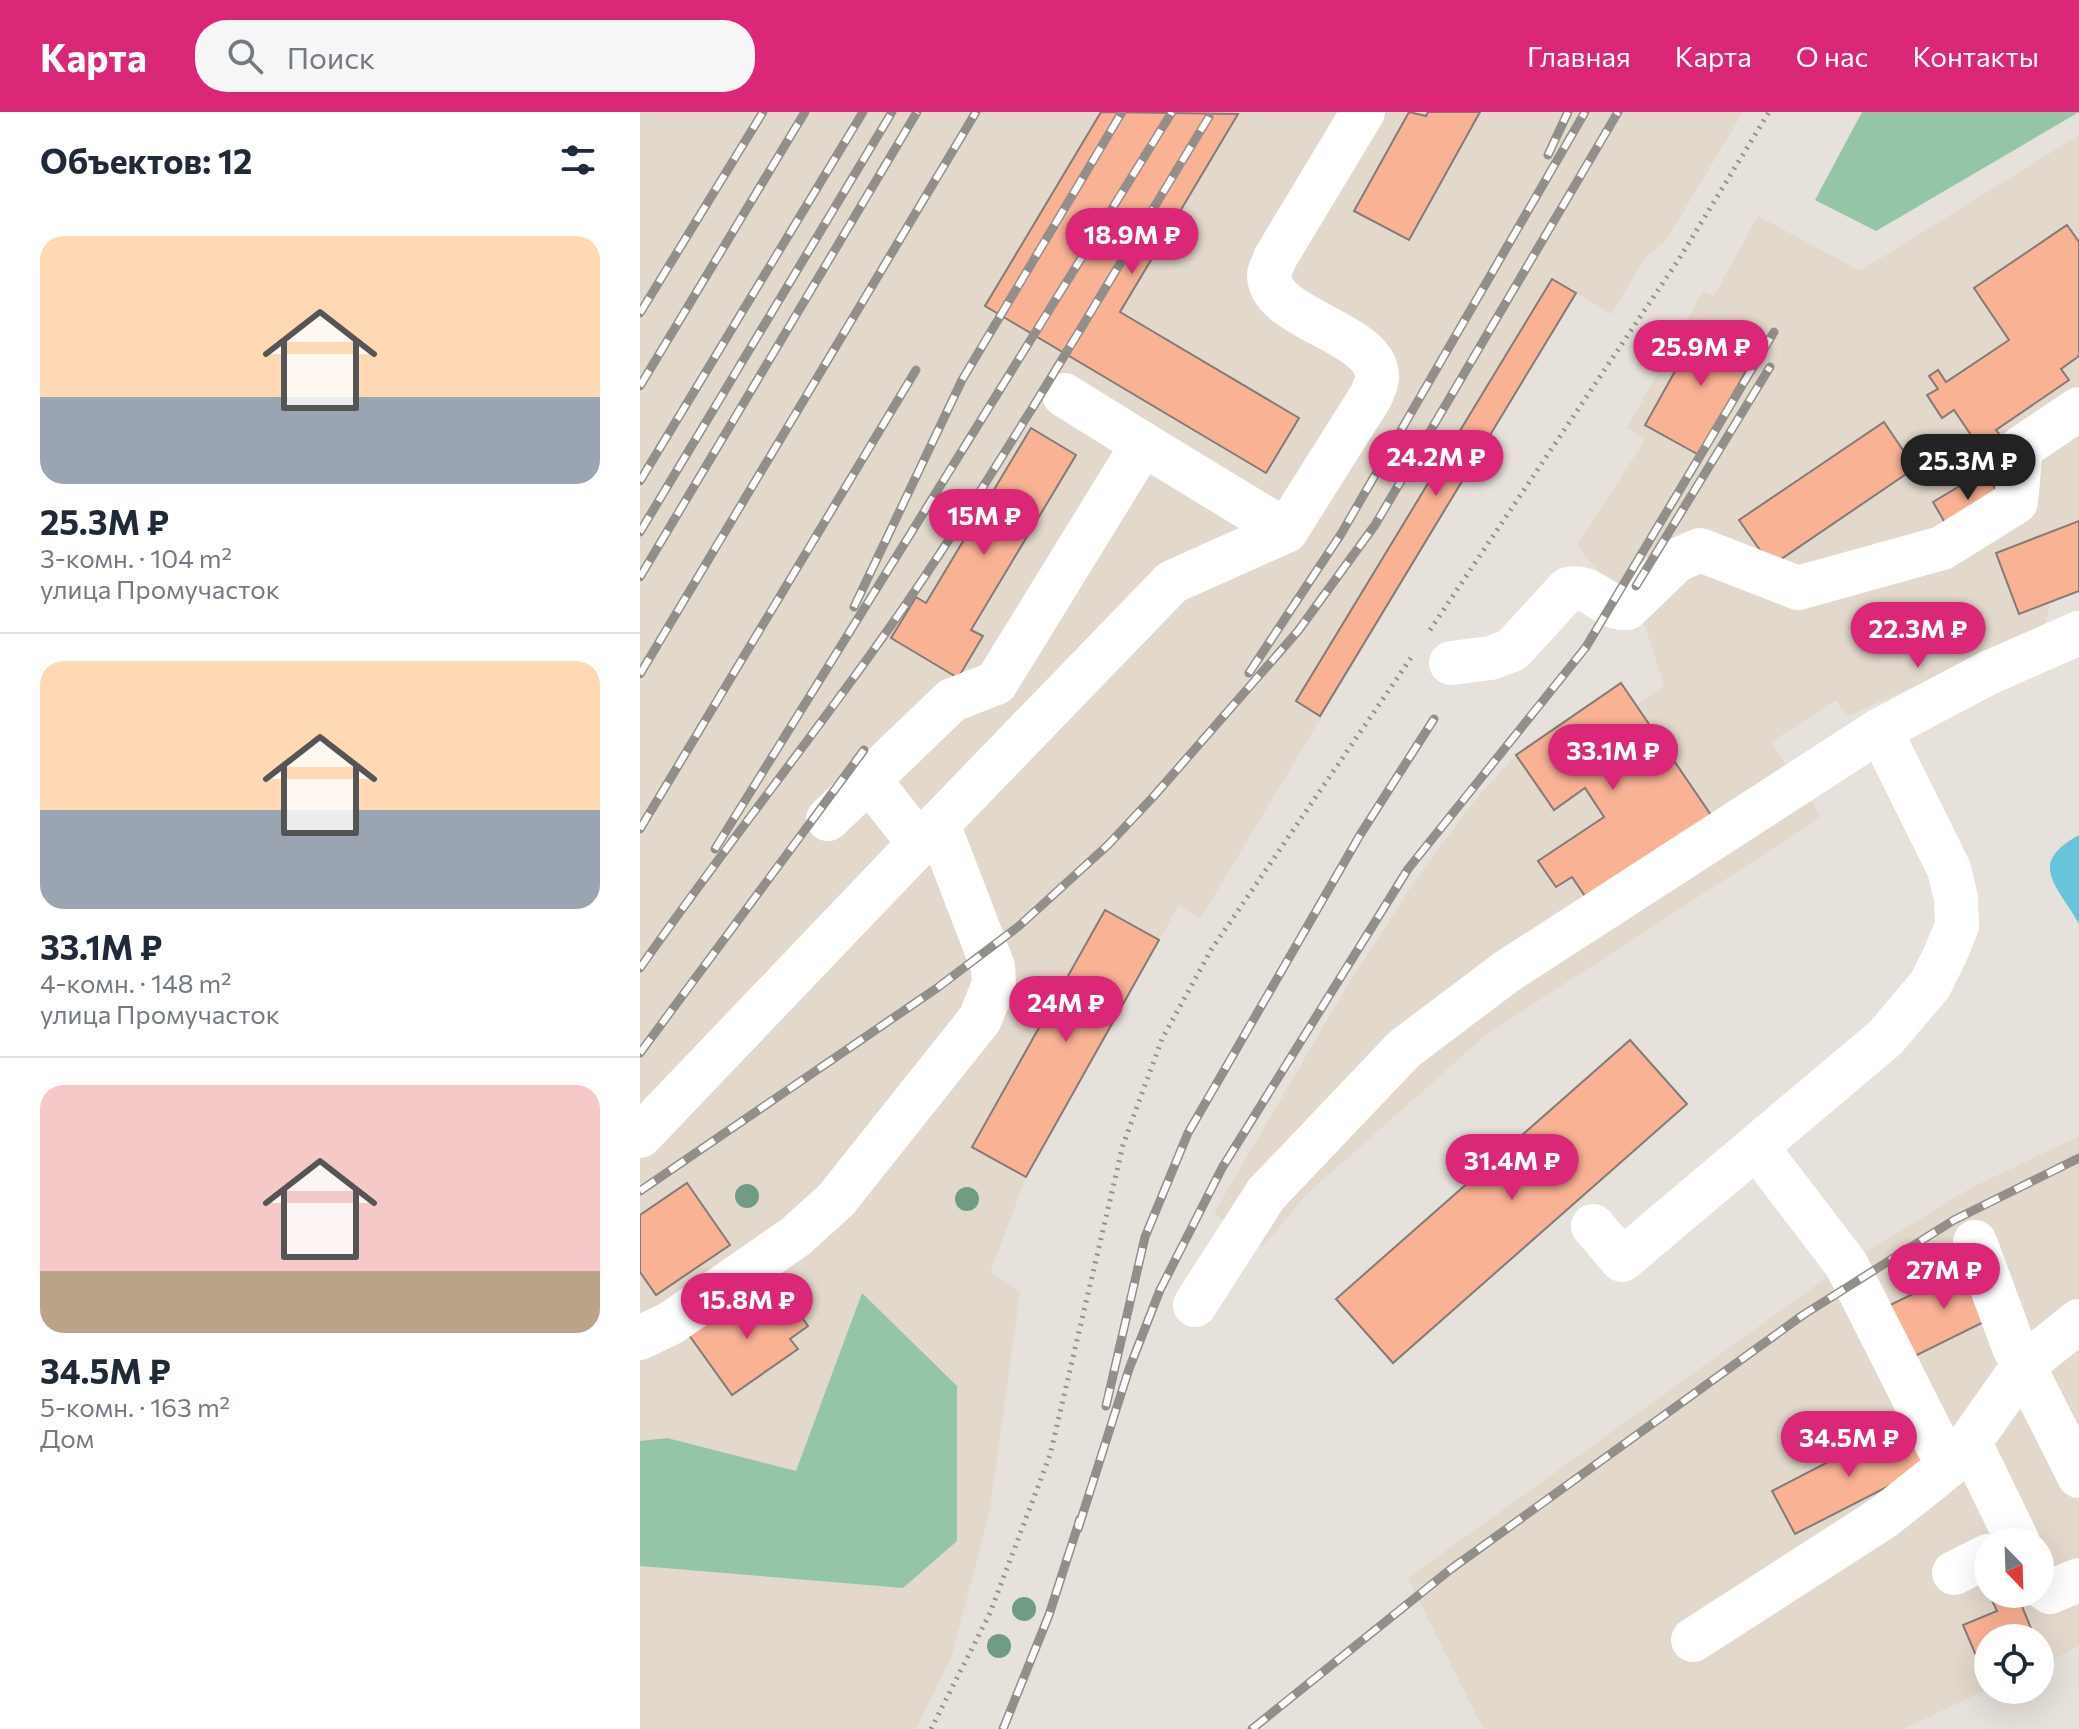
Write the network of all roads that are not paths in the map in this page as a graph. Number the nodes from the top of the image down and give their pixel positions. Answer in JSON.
{"nodes":[{"id":1,"x":1363,"y":112,"type":"edge"},
{"id":2,"x":1064,"y":395,"type":"dead end"},
{"id":3,"x":2079,"y":409,"type":"edge"},
{"id":4,"x":1143,"y":444,"type":"junction"},
{"id":5,"x":1286,"y":531,"type":"junction"},
{"id":6,"x":2079,"y":633,"type":"edge"},
{"id":7,"x":1451,"y":663,"type":"dead end"},
{"id":8,"x":996,"y":683,"type":"junction"},
{"id":9,"x":1035,"y":724,"type":"junction"},
{"id":10,"x":1880,"y":730,"type":"junction"},
{"id":11,"x":869,"y":780,"type":"junction"},
{"id":12,"x":828,"y":819,"type":"dead end"},
{"id":13,"x":928,"y":834,"type":"junction"},
{"id":14,"x":640,"y":1136,"type":"edge"},
{"id":15,"x":1758,"y":1149,"type":"junction"},
{"id":16,"x":1593,"y":1226,"type":"dead end"},
{"id":17,"x":1975,"y":1242,"type":"dead end"},
{"id":18,"x":1195,"y":1305,"type":"dead end"},
{"id":19,"x":2079,"y":1321,"type":"edge"},
{"id":20,"x":640,"y":1338,"type":"edge"},
{"id":21,"x":2024,"y":1365,"type":"junction"},
{"id":22,"x":1959,"y":1455,"type":"junction"},
{"id":23,"x":2079,"y":1476,"type":"edge"},
{"id":24,"x":2008,"y":1528,"type":"edge"},
{"id":25,"x":2079,"y":1580,"type":"edge"},
{"id":26,"x":2054,"y":1590,"type":"edge"},
{"id":27,"x":1693,"y":1640,"type":"dead end"}],
"edges":[{"from":1,"to":5,"type":"street"},
{"from":2,"to":4,"type":"street"},
{"from":3,"to":7,"type":"street"},
{"from":4,"to":5,"type":"street"},
{"from":4,"to":8,"type":"street"},
{"from":5,"to":9,"type":"street"},
{"from":6,"to":10,"type":"street"},
{"from":8,"to":9,"type":"street"},
{"from":8,"to":11,"type":"street"},
{"from":9,"to":13,"type":"street"},
{"from":10,"to":15,"type":"street"},
{"from":10,"to":18,"type":"street"},
{"from":11,"to":12,"type":"street"},
{"from":11,"to":13,"type":"street"},
{"from":13,"to":14,"type":"street"},
{"from":13,"to":20,"type":"street"},
{"from":15,"to":16,"type":"street"},
{"from":15,"to":22,"type":"street"},
{"from":17,"to":21,"type":"street"},
{"from":19,"to":21,"type":"street"},
{"from":21,"to":22,"type":"street"},
{"from":21,"to":23,"type":"street"},
{"from":22,"to":24,"type":"street"},
{"from":22,"to":27,"type":"street"},
{"from":25,"to":26,"type":"street"}]}
